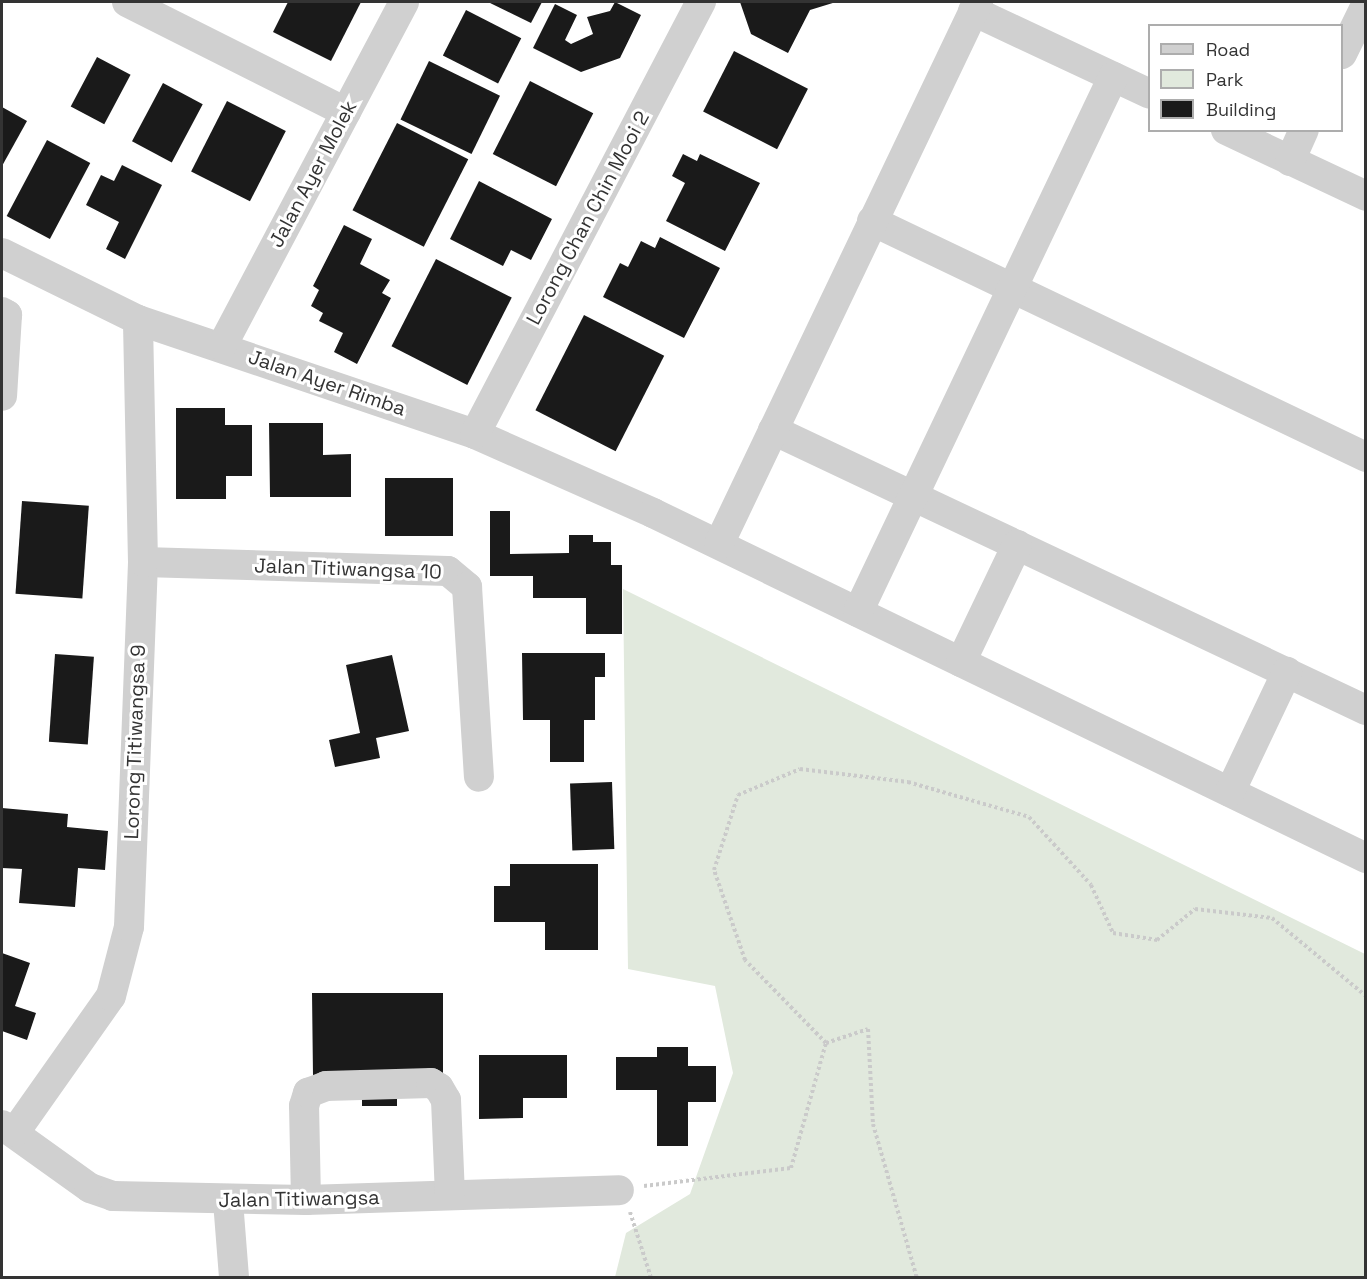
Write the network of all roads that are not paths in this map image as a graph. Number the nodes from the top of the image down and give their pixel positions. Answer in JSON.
{"nodes":[{"id":1,"x":127,"y":2,"type":"edge"},
{"id":2,"x":404,"y":2,"type":"edge"},
{"id":3,"x":702,"y":2,"type":"edge"},
{"id":4,"x":1365,"y":5,"type":"edge"},
{"id":5,"x":976,"y":6,"type":"edge"},
{"id":6,"x":1343,"y":50,"type":"edge"},
{"id":7,"x":1113,"y":77,"type":"junction"},
{"id":8,"x":1148,"y":94,"type":"edge"},
{"id":9,"x":346,"y":112,"type":"junction"},
{"id":10,"x":1230,"y":132,"type":"edge"},
{"id":11,"x":1303,"y":132,"type":"edge"},
{"id":12,"x":1290,"y":160,"type":"junction"},
{"id":13,"x":1365,"y":196,"type":"edge"},
{"id":14,"x":873,"y":221,"type":"junction"},
{"id":15,"x":2,"y":253,"type":"edge"},
{"id":16,"x":1012,"y":288,"type":"junction"},
{"id":17,"x":2,"y":312,"type":"edge"},
{"id":18,"x":138,"y":320,"type":"junction"},
{"id":19,"x":222,"y":346,"type":"junction"},
{"id":20,"x":2,"y":396,"type":"edge"},
{"id":21,"x":773,"y":430,"type":"junction"},
{"id":22,"x":475,"y":434,"type":"junction"},
{"id":23,"x":1365,"y":457,"type":"edge"},
{"id":24,"x":913,"y":496,"type":"junction"},
{"id":25,"x":719,"y":544,"type":"junction"},
{"id":26,"x":1017,"y":545,"type":"junction"},
{"id":27,"x":143,"y":562,"type":"junction"},
{"id":28,"x":858,"y":612,"type":"junction"},
{"id":29,"x":961,"y":662,"type":"junction"},
{"id":30,"x":1287,"y":672,"type":"junction"},
{"id":31,"x":1365,"y":710,"type":"edge"},
{"id":32,"x":479,"y":777,"type":"dead end"},
{"id":33,"x":1230,"y":792,"type":"junction"},
{"id":34,"x":1365,"y":858,"type":"edge"},
{"id":35,"x":8,"y":1128,"type":"edge"},
{"id":36,"x":619,"y":1190,"type":"road end"},
{"id":37,"x":450,"y":1196,"type":"junction"},
{"id":38,"x":306,"y":1200,"type":"junction"},
{"id":39,"x":228,"y":1201,"type":"junction"},
{"id":40,"x":234,"y":1278,"type":"edge"}],
"edges":[{"from":1,"to":9,"type":"street"},
{"from":2,"to":9,"type":"street","name":"Jalan Ayer Molek"},
{"from":3,"to":22,"type":"street","name":"Lorong Chan Chin Mooi 2"},
{"from":4,"to":6,"type":"street"},
{"from":5,"to":7,"type":"street"},
{"from":5,"to":14,"type":"street"},
{"from":7,"to":8,"type":"street"},
{"from":7,"to":16,"type":"street"},
{"from":9,"to":19,"type":"street","name":"Jalan Ayer Molek"},
{"from":10,"to":12,"type":"street"},
{"from":11,"to":12,"type":"street"},
{"from":12,"to":13,"type":"street"},
{"from":14,"to":16,"type":"street"},
{"from":14,"to":21,"type":"street"},
{"from":15,"to":18,"type":"street","name":"Jalan Ayer Rimba"},
{"from":16,"to":23,"type":"street"},
{"from":16,"to":24,"type":"street"},
{"from":17,"to":20,"type":"street"},
{"from":18,"to":19,"type":"street","name":"Jalan Ayer Rimba"},
{"from":18,"to":27,"type":"street","name":"Lorong Titiwangsa 9"},
{"from":19,"to":22,"type":"street","name":"Jalan Ayer Rimba"},
{"from":21,"to":24,"type":"street"},
{"from":21,"to":25,"type":"street"},
{"from":22,"to":25,"type":"street","name":"Jalan Ayer Rimba"},
{"from":24,"to":26,"type":"street"},
{"from":24,"to":28,"type":"street"},
{"from":25,"to":28,"type":"street","name":"Jalan Ayer Rimba"},
{"from":26,"to":29,"type":"street"},
{"from":26,"to":30,"type":"street"},
{"from":27,"to":32,"type":"street","name":"Jalan Titiwangsa 10"},
{"from":27,"to":35,"type":"street","name":"Lorong Titiwangsa 9"},
{"from":28,"to":29,"type":"street","name":"Jalan Ayer Rimba"},
{"from":29,"to":33,"type":"street","name":"Jalan Ayer Rimba"},
{"from":30,"to":31,"type":"street"},
{"from":30,"to":33,"type":"street"},
{"from":33,"to":34,"type":"street","name":"Jalan Ayer Rimba"},
{"from":35,"to":39,"type":"street","name":"Jalan Titiwangsa"},
{"from":36,"to":37,"type":"street","name":"Jalan Titiwangsa"},
{"from":37,"to":38,"type":"street","name":"Jalan Titiwangsa"},
{"from":37,"to":38,"type":"street"},
{"from":38,"to":39,"type":"street","name":"Jalan Titiwangsa"},
{"from":39,"to":40,"type":"street"}]}
